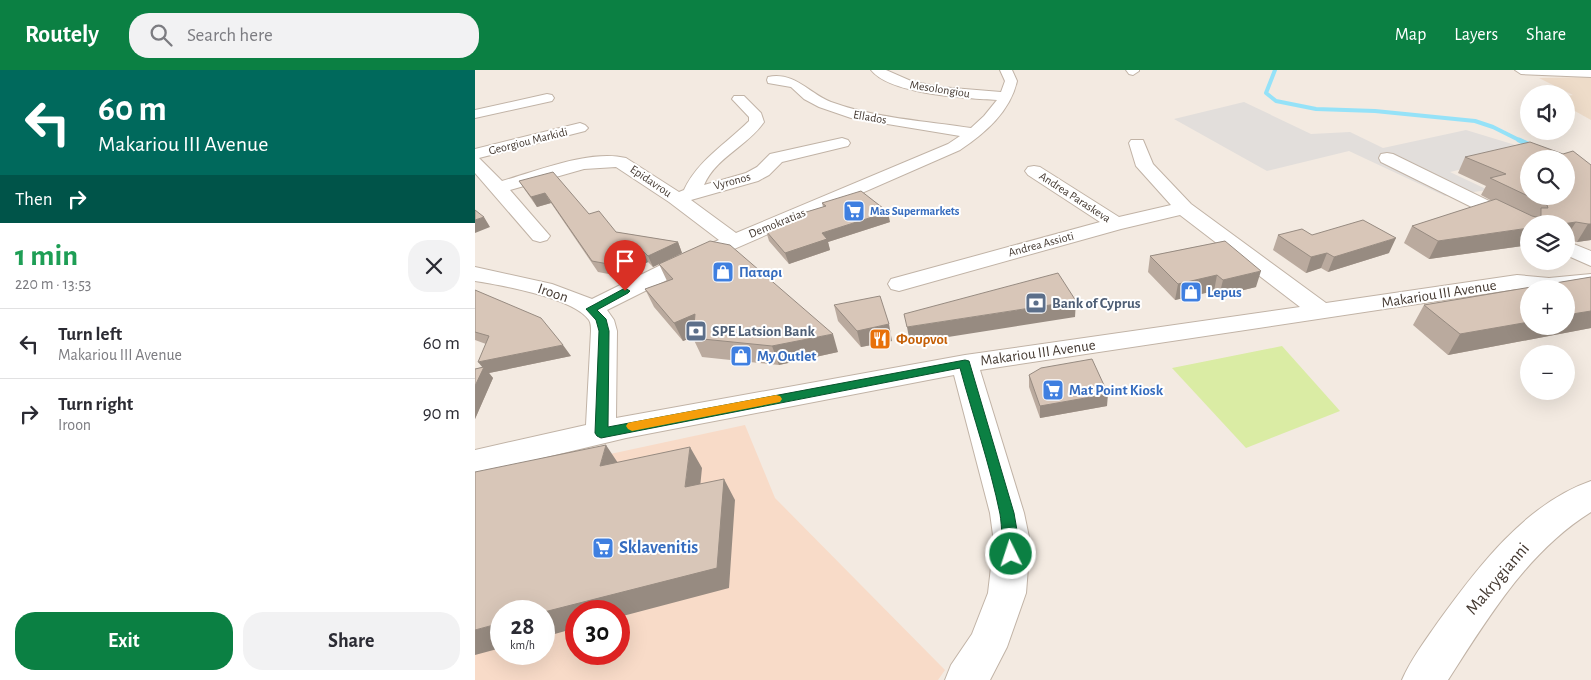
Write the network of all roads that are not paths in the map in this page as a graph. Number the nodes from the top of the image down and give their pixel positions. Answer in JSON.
{"nodes":[{"id":1,"x":877,"y":70,"type":"edge"},
{"id":2,"x":1006,"y":70,"type":"edge"},
{"id":3,"x":1521,"y":70,"type":"edge"},
{"id":4,"x":1591,"y":72,"type":"edge"},
{"id":5,"x":773,"y":80,"type":"dead end"},
{"id":6,"x":1006,"y":96,"type":"junction"},
{"id":7,"x":547,"y":98,"type":"dead end"},
{"id":8,"x":739,"y":99,"type":"dead end"},
{"id":9,"x":475,"y":114,"type":"edge"},
{"id":10,"x":580,"y":128,"type":"dead end"},
{"id":11,"x":974,"y":133,"type":"junction"},
{"id":12,"x":842,"y":143,"type":"dead end"},
{"id":13,"x":1137,"y":143,"type":"dead end"},
{"id":14,"x":475,"y":154,"type":"edge"},
{"id":15,"x":1387,"y":158,"type":"dead end"},
{"id":16,"x":475,"y":162,"type":"edge"},
{"id":17,"x":1034,"y":171,"type":"dead end"},
{"id":18,"x":498,"y":188,"type":"junction"},
{"id":19,"x":684,"y":195,"type":"junction"},
{"id":20,"x":1184,"y":208,"type":"junction"},
{"id":21,"x":1116,"y":224,"type":"junction"},
{"id":22,"x":1520,"y":224,"type":"edge"},
{"id":23,"x":540,"y":236,"type":"dead end"},
{"id":24,"x":733,"y":240,"type":"junction"},
{"id":25,"x":1575,"y":251,"type":"edge"},
{"id":26,"x":1591,"y":259,"type":"edge"},
{"id":27,"x":1591,"y":266,"type":"edge"},
{"id":28,"x":475,"y":274,"type":"edge"},
{"id":29,"x":1591,"y":281,"type":"edge"},
{"id":30,"x":1517,"y":282,"type":"junction"},
{"id":31,"x":899,"y":284,"type":"dead end"},
{"id":32,"x":591,"y":309,"type":"junction"},
{"id":33,"x":1321,"y":311,"type":"junction"},
{"id":34,"x":965,"y":364,"type":"junction"},
{"id":35,"x":601,"y":433,"type":"junction"},
{"id":36,"x":475,"y":462,"type":"edge"},
{"id":37,"x":1591,"y":495,"type":"edge"},
{"id":38,"x":969,"y":679,"type":"edge"},
{"id":39,"x":1423,"y":680,"type":"edge"}],
"edges":[{"from":1,"to":6,"type":"street","name":"Mesolongiou"},
{"from":2,"to":6,"type":"street"},
{"from":3,"to":4,"type":"street"},
{"from":5,"to":11,"type":"street","name":"Ellados"},
{"from":6,"to":11,"type":"street","name":"Demokratias"},
{"from":7,"to":9,"type":"street"},
{"from":8,"to":19,"type":"street"},
{"from":10,"to":14,"type":"street","name":"Georgiou Markidi"},
{"from":11,"to":24,"type":"street","name":"Demokratias"},
{"from":12,"to":19,"type":"street","name":"Vyronos"},
{"from":13,"to":20,"type":"street"},
{"from":15,"to":22,"type":"street"},
{"from":16,"to":18,"type":"street"},
{"from":17,"to":21,"type":"street","name":"Andrea Paraskeva"},
{"from":18,"to":19,"type":"street","name":"Epidavrou"},
{"from":18,"to":23,"type":"street"},
{"from":19,"to":24,"type":"street","name":"Epidavrou"},
{"from":20,"to":21,"type":"street","name":"Andrea Assioti"},
{"from":20,"to":33,"type":"street"},
{"from":21,"to":31,"type":"street","name":"Andrea Assioti"},
{"from":24,"to":32,"type":"street","name":"Demokratias"},
{"from":25,"to":26,"type":"street"},
{"from":27,"to":30,"type":"street","name":"Makariou III Avenue"},
{"from":28,"to":32,"type":"street","name":"Iroon"},
{"from":29,"to":30,"type":"street","name":"Makariou III Avenue"},
{"from":30,"to":33,"type":"street","name":"Makariou III Avenue"},
{"from":32,"to":35,"type":"street"},
{"from":33,"to":34,"type":"street","name":"Makariou III Avenue"},
{"from":34,"to":35,"type":"street","name":"Makariou III Avenue"},
{"from":34,"to":38,"type":"street"},
{"from":35,"to":36,"type":"street","name":"Makariou III Avenue"},
{"from":37,"to":39,"type":"street","name":"Makrygianni"}]}
